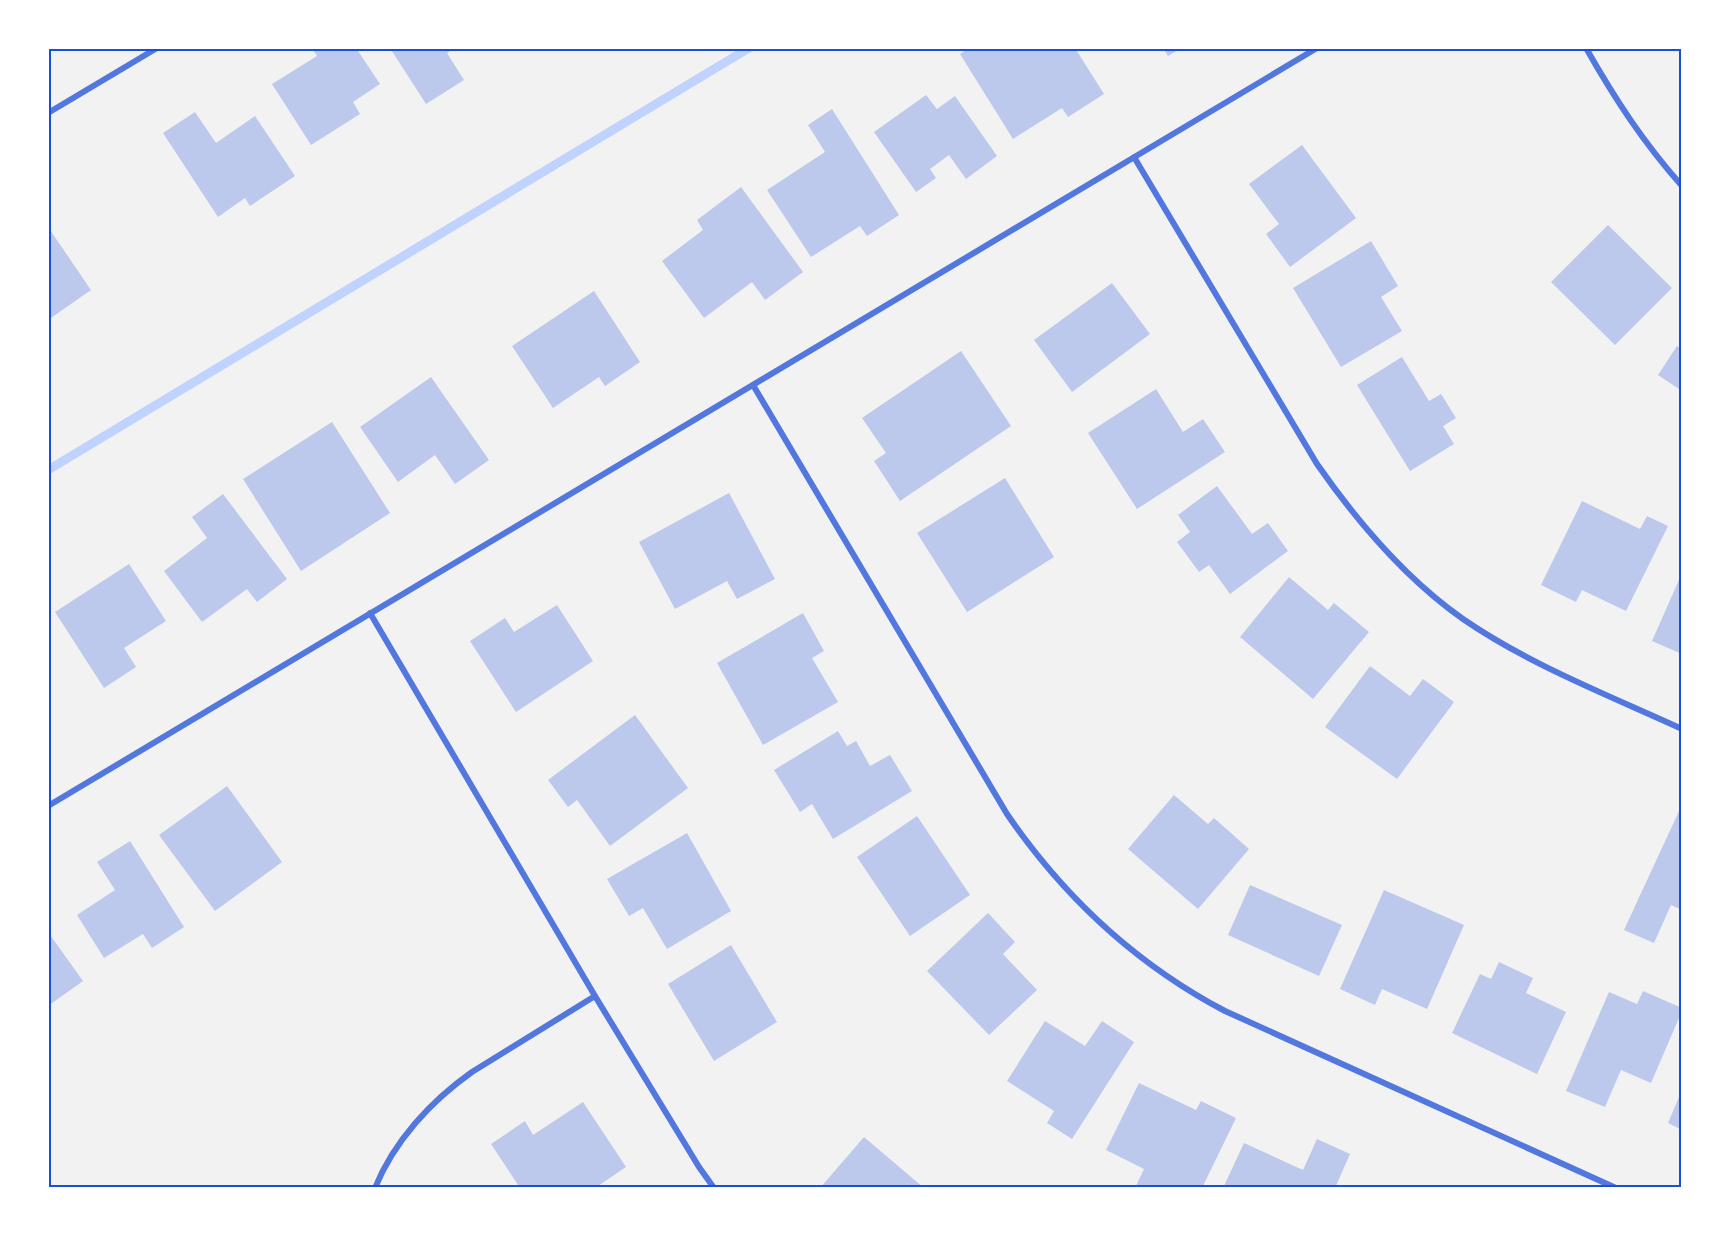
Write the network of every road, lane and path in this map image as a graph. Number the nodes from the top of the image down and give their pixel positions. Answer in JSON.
{"nodes":[{"id":1,"x":157,"y":48,"type":"edge"},
{"id":2,"x":1317,"y":48,"type":"edge"},
{"id":3,"x":1586,"y":48,"type":"edge"},
{"id":4,"x":48,"y":113,"type":"edge"},
{"id":5,"x":1134,"y":157,"type":"junction"},
{"id":6,"x":1682,"y":186,"type":"edge"},
{"id":7,"x":753,"y":385,"type":"junction"},
{"id":8,"x":370,"y":613,"type":"junction"},
{"id":9,"x":1682,"y":729,"type":"edge"},
{"id":10,"x":48,"y":806,"type":"edge"},
{"id":11,"x":595,"y":996,"type":"junction"},
{"id":12,"x":375,"y":1188,"type":"edge"},
{"id":13,"x":714,"y":1188,"type":"edge"},
{"id":14,"x":1616,"y":1188,"type":"edge"}],
"edges":[{"from":1,"to":4,"type":"street"},
{"from":2,"to":5,"type":"street"},
{"from":3,"to":6,"type":"street"},
{"from":5,"to":7,"type":"street"},
{"from":5,"to":9,"type":"street"},
{"from":7,"to":8,"type":"street"},
{"from":7,"to":14,"type":"street"},
{"from":8,"to":10,"type":"street"},
{"from":8,"to":11,"type":"street"},
{"from":11,"to":12,"type":"street"},
{"from":11,"to":13,"type":"street"}]}
